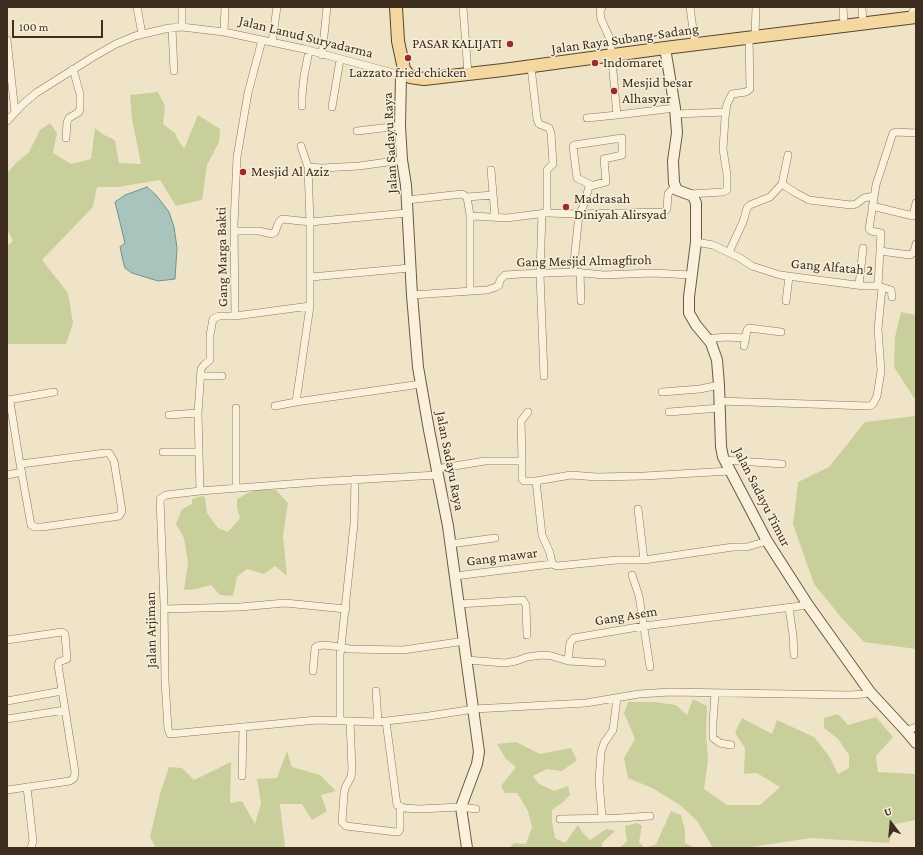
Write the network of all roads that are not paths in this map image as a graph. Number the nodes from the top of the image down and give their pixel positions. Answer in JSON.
{"nodes":[{"id":1,"x":137,"y":7,"type":"edge"},
{"id":2,"x":182,"y":7,"type":"edge"},
{"id":3,"x":225,"y":7,"type":"edge"},
{"id":4,"x":277,"y":7,"type":"edge"},
{"id":5,"x":327,"y":7,"type":"edge"},
{"id":6,"x":396,"y":7,"type":"edge"},
{"id":7,"x":463,"y":7,"type":"edge"},
{"id":8,"x":602,"y":7,"type":"edge"},
{"id":9,"x":690,"y":7,"type":"edge"},
{"id":10,"x":756,"y":7,"type":"edge"},
{"id":11,"x":843,"y":7,"type":"edge"},
{"id":12,"x":862,"y":7,"type":"edge"},
{"id":13,"x":916,"y":7,"type":"edge"},
{"id":14,"x":913,"y":17,"type":"edge"},
{"id":15,"x":863,"y":24,"type":"junction"},
{"id":16,"x":844,"y":26,"type":"junction"},
{"id":17,"x":182,"y":27,"type":"junction"},
{"id":18,"x":172,"y":28,"type":"junction"},
{"id":19,"x":224,"y":32,"type":"junction"},
{"id":20,"x":142,"y":34,"type":"junction"},
{"id":21,"x":752,"y":37,"type":"junction"},
{"id":22,"x":262,"y":40,"type":"junction"},
{"id":23,"x":7,"y":41,"type":"edge"},
{"id":24,"x":272,"y":42,"type":"junction"},
{"id":25,"x":695,"y":44,"type":"junction"},
{"id":26,"x":665,"y":48,"type":"junction"},
{"id":27,"x":309,"y":51,"type":"junction"},
{"id":28,"x":322,"y":54,"type":"junction"},
{"id":29,"x":612,"y":55,"type":"junction"},
{"id":30,"x":340,"y":60,"type":"junction"},
{"id":31,"x":531,"y":67,"type":"junction"},
{"id":32,"x":73,"y":69,"type":"junction"},
{"id":33,"x":174,"y":72,"type":"dead end"},
{"id":34,"x":468,"y":74,"type":"junction"},
{"id":35,"x":405,"y":76,"type":"junction"},
{"id":36,"x":302,"y":106,"type":"dead end"},
{"id":37,"x":332,"y":107,"type":"dead end"},
{"id":38,"x":675,"y":111,"type":"junction"},
{"id":39,"x":15,"y":112,"type":"junction"},
{"id":40,"x":726,"y":112,"type":"junction"},
{"id":41,"x":617,"y":115,"type":"junction"},
{"id":42,"x":587,"y":118,"type":"dead end"},
{"id":43,"x":7,"y":121,"type":"edge"},
{"id":44,"x":400,"y":126,"type":"junction"},
{"id":45,"x":357,"y":131,"type":"dead end"},
{"id":46,"x":916,"y":133,"type":"edge"},
{"id":47,"x":66,"y":138,"type":"dead end"},
{"id":48,"x":301,"y":146,"type":"dead end"},
{"id":49,"x":788,"y":155,"type":"dead end"},
{"id":50,"x":402,"y":160,"type":"junction"},
{"id":51,"x":308,"y":167,"type":"junction"},
{"id":52,"x":491,"y":170,"type":"dead end"},
{"id":53,"x":782,"y":184,"type":"junction"},
{"id":54,"x":591,"y":186,"type":"junction"},
{"id":55,"x":675,"y":186,"type":"junction"},
{"id":56,"x":690,"y":194,"type":"junction"},
{"id":57,"x":493,"y":195,"type":"junction"},
{"id":58,"x":874,"y":196,"type":"junction"},
{"id":59,"x":467,"y":197,"type":"junction"},
{"id":60,"x":406,"y":200,"type":"junction"},
{"id":61,"x":916,"y":203,"type":"edge"},
{"id":62,"x":872,"y":206,"type":"junction"},
{"id":63,"x":407,"y":213,"type":"junction"},
{"id":64,"x":545,"y":213,"type":"junction"},
{"id":65,"x":579,"y":214,"type":"junction"},
{"id":66,"x":470,"y":215,"type":"junction"},
{"id":67,"x":495,"y":217,"type":"junction"},
{"id":68,"x":310,"y":222,"type":"junction"},
{"id":69,"x":234,"y":231,"type":"junction"},
{"id":70,"x":696,"y":242,"type":"junction"},
{"id":71,"x":916,"y":244,"type":"edge"},
{"id":72,"x":863,"y":248,"type":"dead end"},
{"id":73,"x":880,"y":251,"type":"junction"},
{"id":74,"x":729,"y":252,"type":"junction"},
{"id":75,"x":410,"y":268,"type":"junction"},
{"id":76,"x":576,"y":272,"type":"junction"},
{"id":77,"x":540,"y":274,"type":"junction"},
{"id":78,"x":692,"y":275,"type":"junction"},
{"id":79,"x":311,"y":277,"type":"junction"},
{"id":80,"x":789,"y":277,"type":"junction"},
{"id":81,"x":859,"y":285,"type":"junction"},
{"id":82,"x":880,"y":287,"type":"junction"},
{"id":83,"x":470,"y":291,"type":"junction"},
{"id":84,"x":412,"y":295,"type":"junction"},
{"id":85,"x":892,"y":297,"type":"dead end"},
{"id":86,"x":581,"y":301,"type":"dead end"},
{"id":87,"x":786,"y":301,"type":"dead end"},
{"id":88,"x":310,"y":306,"type":"junction"},
{"id":89,"x":235,"y":316,"type":"junction"},
{"id":90,"x":781,"y":332,"type":"dead end"},
{"id":91,"x":746,"y":338,"type":"junction"},
{"id":92,"x":708,"y":339,"type":"junction"},
{"id":93,"x":744,"y":346,"type":"dead end"},
{"id":94,"x":201,"y":376,"type":"junction"},
{"id":95,"x":222,"y":376,"type":"dead end"},
{"id":96,"x":544,"y":376,"type":"dead end"},
{"id":97,"x":421,"y":384,"type":"junction"},
{"id":98,"x":719,"y":385,"type":"junction"},
{"id":99,"x":54,"y":392,"type":"dead end"},
{"id":100,"x":662,"y":392,"type":"dead end"},
{"id":101,"x":8,"y":400,"type":"edge"},
{"id":102,"x":296,"y":402,"type":"junction"},
{"id":103,"x":720,"y":405,"type":"junction"},
{"id":104,"x":275,"y":406,"type":"dead end"},
{"id":105,"x":236,"y":408,"type":"dead end"},
{"id":106,"x":528,"y":412,"type":"dead end"},
{"id":107,"x":669,"y":412,"type":"dead end"},
{"id":108,"x":198,"y":413,"type":"junction"},
{"id":109,"x":169,"y":415,"type":"dead end"},
{"id":110,"x":162,"y":452,"type":"dead end"},
{"id":111,"x":199,"y":452,"type":"junction"},
{"id":112,"x":724,"y":460,"type":"junction"},
{"id":113,"x":522,"y":461,"type":"junction"},
{"id":114,"x":20,"y":464,"type":"junction"},
{"id":115,"x":782,"y":464,"type":"dead end"},
{"id":116,"x":730,"y":471,"type":"junction"},
{"id":117,"x":22,"y":472,"type":"junction"},
{"id":118,"x":437,"y":472,"type":"junction"},
{"id":119,"x":7,"y":475,"type":"edge"},
{"id":120,"x":355,"y":479,"type":"junction"},
{"id":121,"x":536,"y":481,"type":"junction"},
{"id":122,"x":236,"y":488,"type":"junction"},
{"id":123,"x":200,"y":491,"type":"junction"},
{"id":124,"x":638,"y":509,"type":"dead end"},
{"id":125,"x":495,"y":538,"type":"dead end"},
{"id":126,"x":767,"y":541,"type":"junction"},
{"id":127,"x":450,"y":544,"type":"junction"},
{"id":128,"x":644,"y":560,"type":"junction"},
{"id":129,"x":552,"y":564,"type":"junction"},
{"id":130,"x":632,"y":575,"type":"dead end"},
{"id":131,"x":455,"y":576,"type":"junction"},
{"id":132,"x":460,"y":604,"type":"junction"},
{"id":133,"x":808,"y":605,"type":"junction"},
{"id":134,"x":789,"y":608,"type":"junction"},
{"id":135,"x":164,"y":609,"type":"junction"},
{"id":136,"x":346,"y":609,"type":"junction"},
{"id":137,"x":644,"y":626,"type":"junction"},
{"id":138,"x":527,"y":635,"type":"dead end"},
{"id":139,"x":7,"y":640,"type":"edge"},
{"id":140,"x":465,"y":641,"type":"junction"},
{"id":141,"x":341,"y":647,"type":"junction"},
{"id":142,"x":794,"y":656,"type":"dead end"},
{"id":143,"x":467,"y":660,"type":"junction"},
{"id":144,"x":568,"y":661,"type":"junction"},
{"id":145,"x":602,"y":663,"type":"dead end"},
{"id":146,"x":650,"y":668,"type":"dead end"},
{"id":147,"x":313,"y":672,"type":"dead end"},
{"id":148,"x":62,"y":691,"type":"junction"},
{"id":149,"x":376,"y":691,"type":"dead end"},
{"id":150,"x":870,"y":692,"type":"junction"},
{"id":151,"x":714,"y":694,"type":"junction"},
{"id":152,"x":617,"y":698,"type":"junction"},
{"id":153,"x":7,"y":700,"type":"edge"},
{"id":154,"x":474,"y":709,"type":"junction"},
{"id":155,"x":65,"y":710,"type":"junction"},
{"id":156,"x":7,"y":719,"type":"edge"},
{"id":157,"x":340,"y":721,"type":"junction"},
{"id":158,"x":350,"y":721,"type":"junction"},
{"id":159,"x":386,"y":721,"type":"junction"},
{"id":160,"x":378,"y":722,"type":"junction"},
{"id":161,"x":243,"y":727,"type":"junction"},
{"id":162,"x":911,"y":729,"type":"edge"},
{"id":163,"x":916,"y":743,"type":"edge"},
{"id":164,"x":731,"y":745,"type":"dead end"},
{"id":165,"x":242,"y":776,"type":"dead end"},
{"id":166,"x":27,"y":787,"type":"junction"},
{"id":167,"x":7,"y":790,"type":"edge"},
{"id":168,"x":400,"y":807,"type":"junction"},
{"id":169,"x":461,"y":807,"type":"junction"},
{"id":170,"x":476,"y":809,"type":"dead end"},
{"id":171,"x":650,"y":816,"type":"dead end"},
{"id":172,"x":602,"y":818,"type":"junction"},
{"id":173,"x":560,"y":819,"type":"dead end"},
{"id":174,"x":31,"y":848,"type":"edge"},
{"id":175,"x":467,"y":848,"type":"edge"}],
"edges":[{"from":1,"to":20,"type":"street"},
{"from":2,"to":17,"type":"street"},
{"from":3,"to":19,"type":"street"},
{"from":4,"to":24,"type":"street"},
{"from":5,"to":28,"type":"street"},
{"from":6,"to":35,"type":"main road"},
{"from":7,"to":34,"type":"street"},
{"from":8,"to":29,"type":"street"},
{"from":9,"to":25,"type":"street"},
{"from":10,"to":21,"type":"street"},
{"from":11,"to":16,"type":"street"},
{"from":12,"to":15,"type":"street"},
{"from":13,"to":14,"type":"street"},
{"from":14,"to":15,"type":"main road","name":"Jalan Raya Subang-Sadang"},
{"from":15,"to":16,"type":"main road","name":"Jalan Raya Subang-Sadang"},
{"from":16,"to":21,"type":"main road","name":"Jalan Raya Subang-Sadang"},
{"from":17,"to":18,"type":"street","name":"Jalan Lanud Suryadarma"},
{"from":17,"to":19,"type":"street","name":"Jalan Lanud Suryadarma"},
{"from":18,"to":20,"type":"street","name":"Jalan Lanud Suryadarma"},
{"from":18,"to":33,"type":"street"},
{"from":19,"to":22,"type":"street","name":"Jalan Lanud Suryadarma"},
{"from":20,"to":32,"type":"street","name":"Jalan Lanud Suryadarma"},
{"from":21,"to":25,"type":"main road","name":"Jalan Raya Subang-Sadang"},
{"from":21,"to":40,"type":"street"},
{"from":22,"to":24,"type":"street","name":"Jalan Lanud Suryadarma"},
{"from":22,"to":69,"type":"street","name":"Gang Marga Bakti"},
{"from":23,"to":39,"type":"street"},
{"from":24,"to":27,"type":"street","name":"Jalan Lanud Suryadarma"},
{"from":25,"to":26,"type":"main road","name":"Jalan Raya Subang-Sadang"},
{"from":26,"to":29,"type":"main road","name":"Jalan Raya Subang-Sadang"},
{"from":26,"to":38,"type":"street"},
{"from":27,"to":28,"type":"street","name":"Jalan Lanud Suryadarma"},
{"from":27,"to":36,"type":"street"},
{"from":28,"to":30,"type":"street","name":"Jalan Lanud Suryadarma"},
{"from":29,"to":31,"type":"main road","name":"Jalan Raya Subang-Sadang"},
{"from":29,"to":41,"type":"street"},
{"from":30,"to":35,"type":"street","name":"Jalan Lanud Suryadarma"},
{"from":30,"to":37,"type":"street"},
{"from":31,"to":34,"type":"main road","name":"Jalan Raya Subang-Sadang"},
{"from":31,"to":64,"type":"street"},
{"from":32,"to":39,"type":"street","name":"Jalan Lanud Suryadarma"},
{"from":32,"to":47,"type":"street"},
{"from":34,"to":35,"type":"main road","name":"Jalan Raya Subang-Sadang"},
{"from":35,"to":44,"type":"street","name":"Jalan Sadayu Raya"},
{"from":38,"to":40,"type":"street"},
{"from":38,"to":41,"type":"street"},
{"from":38,"to":55,"type":"street"},
{"from":39,"to":43,"type":"street","name":"Jalan Lanud Suryadarma"},
{"from":40,"to":56,"type":"street"},
{"from":41,"to":42,"type":"street"},
{"from":44,"to":45,"type":"street"},
{"from":44,"to":50,"type":"street","name":"Jalan Sadayu Raya"},
{"from":46,"to":58,"type":"street","name":"Gang Alfatah 2"},
{"from":48,"to":51,"type":"street"},
{"from":49,"to":53,"type":"street"},
{"from":50,"to":51,"type":"street"},
{"from":50,"to":60,"type":"street","name":"Jalan Sadayu Raya"},
{"from":51,"to":68,"type":"street"},
{"from":52,"to":57,"type":"street"},
{"from":53,"to":58,"type":"street"},
{"from":53,"to":74,"type":"street"},
{"from":54,"to":54,"type":"street"},
{"from":54,"to":65,"type":"street"},
{"from":55,"to":56,"type":"street"},
{"from":55,"to":65,"type":"street"},
{"from":56,"to":70,"type":"street","name":"Jalan Sadayu Timur"},
{"from":57,"to":59,"type":"street"},
{"from":57,"to":67,"type":"street"},
{"from":58,"to":62,"type":"street","name":"Gang Alfatah 2"},
{"from":59,"to":60,"type":"street"},
{"from":59,"to":66,"type":"street"},
{"from":60,"to":63,"type":"street","name":"Jalan Sadayu Raya"},
{"from":61,"to":62,"type":"street"},
{"from":62,"to":73,"type":"street","name":"Gang Alfatah 2"},
{"from":63,"to":68,"type":"street"},
{"from":63,"to":75,"type":"street","name":"Jalan Sadayu Raya"},
{"from":64,"to":65,"type":"street"},
{"from":64,"to":67,"type":"street"},
{"from":64,"to":77,"type":"street"},
{"from":65,"to":76,"type":"street"},
{"from":66,"to":67,"type":"street"},
{"from":66,"to":83,"type":"street"},
{"from":68,"to":69,"type":"street"},
{"from":68,"to":79,"type":"street"},
{"from":69,"to":89,"type":"street","name":"Gang Marga Bakti"},
{"from":70,"to":74,"type":"street","name":"Gang Alfatah 2"},
{"from":70,"to":78,"type":"street","name":"Jalan Sadayu Timur"},
{"from":71,"to":73,"type":"street"},
{"from":72,"to":81,"type":"street"},
{"from":73,"to":82,"type":"street","name":"Gang Alfatah 2"},
{"from":74,"to":80,"type":"street","name":"Gang Alfatah 2"},
{"from":75,"to":79,"type":"street"},
{"from":75,"to":84,"type":"street","name":"Jalan Sadayu Raya"},
{"from":76,"to":77,"type":"street","name":"Gang Mesjid Almagfiroh"},
{"from":76,"to":78,"type":"street","name":"Gang Mesjid Almagfiroh"},
{"from":76,"to":86,"type":"street"},
{"from":77,"to":83,"type":"street","name":"Gang Mesjid Almagfiroh"},
{"from":77,"to":96,"type":"street"},
{"from":78,"to":92,"type":"street","name":"Jalan Sadayu Timur"},
{"from":79,"to":88,"type":"street"},
{"from":80,"to":81,"type":"street","name":"Gang Alfatah 2"},
{"from":80,"to":87,"type":"street"},
{"from":81,"to":82,"type":"street","name":"Gang Alfatah 2"},
{"from":82,"to":85,"type":"street"},
{"from":82,"to":103,"type":"street"},
{"from":83,"to":84,"type":"street","name":"Gang Mesjid Almagfiroh"},
{"from":84,"to":97,"type":"street","name":"Jalan Sadayu Raya"},
{"from":88,"to":89,"type":"street","name":"Gang Marga Bakti"},
{"from":88,"to":102,"type":"street"},
{"from":89,"to":94,"type":"street"},
{"from":90,"to":91,"type":"street"},
{"from":91,"to":92,"type":"street"},
{"from":91,"to":93,"type":"street"},
{"from":92,"to":98,"type":"street","name":"Jalan Sadayu Timur"},
{"from":94,"to":95,"type":"street"},
{"from":94,"to":108,"type":"street"},
{"from":97,"to":102,"type":"street"},
{"from":97,"to":118,"type":"street","name":"Jalan Sadayu Raya"},
{"from":98,"to":100,"type":"street"},
{"from":98,"to":103,"type":"street","name":"Jalan Sadayu Timur"},
{"from":99,"to":101,"type":"street"},
{"from":101,"to":114,"type":"street"},
{"from":102,"to":104,"type":"street"},
{"from":103,"to":107,"type":"street"},
{"from":103,"to":112,"type":"street","name":"Jalan Sadayu Timur"},
{"from":105,"to":122,"type":"street"},
{"from":106,"to":113,"type":"street"},
{"from":108,"to":109,"type":"street"},
{"from":108,"to":111,"type":"street"},
{"from":110,"to":111,"type":"street"},
{"from":111,"to":123,"type":"street"},
{"from":112,"to":115,"type":"street"},
{"from":112,"to":116,"type":"street","name":"Jalan Sadayu Timur"},
{"from":113,"to":118,"type":"street","name":"Jalan Arjiman"},
{"from":113,"to":121,"type":"street"},
{"from":114,"to":117,"type":"street"},
{"from":114,"to":117,"type":"street"},
{"from":116,"to":121,"type":"street"},
{"from":116,"to":126,"type":"street","name":"Jalan Sadayu Timur"},
{"from":117,"to":119,"type":"street"},
{"from":118,"to":120,"type":"street","name":"Jalan Arjiman"},
{"from":118,"to":127,"type":"street","name":"Jalan Sadayu Raya"},
{"from":120,"to":122,"type":"street","name":"Jalan Arjiman"},
{"from":120,"to":136,"type":"street"},
{"from":121,"to":129,"type":"street"},
{"from":122,"to":123,"type":"street","name":"Jalan Arjiman"},
{"from":123,"to":135,"type":"street","name":"Jalan Arjiman"},
{"from":124,"to":128,"type":"street"},
{"from":125,"to":127,"type":"street"},
{"from":126,"to":128,"type":"street","name":"Gang mawar"},
{"from":126,"to":133,"type":"street","name":"Jalan Sadayu Timur"},
{"from":127,"to":131,"type":"street","name":"Jalan Sadayu Raya"},
{"from":128,"to":129,"type":"street","name":"Gang mawar"},
{"from":129,"to":131,"type":"street","name":"Gang mawar"},
{"from":130,"to":137,"type":"street"},
{"from":131,"to":132,"type":"street","name":"Jalan Sadayu Raya"},
{"from":132,"to":138,"type":"street"},
{"from":132,"to":140,"type":"street","name":"Jalan Sadayu Raya"},
{"from":133,"to":134,"type":"street","name":"Gang Asem"},
{"from":133,"to":150,"type":"street","name":"Jalan Sadayu Timur"},
{"from":134,"to":137,"type":"street","name":"Gang Asem"},
{"from":134,"to":142,"type":"street"},
{"from":135,"to":136,"type":"street"},
{"from":135,"to":161,"type":"street","name":"Jalan Arjiman"},
{"from":136,"to":141,"type":"street"},
{"from":137,"to":144,"type":"street","name":"Gang Asem"},
{"from":137,"to":146,"type":"street"},
{"from":139,"to":148,"type":"street"},
{"from":140,"to":141,"type":"street"},
{"from":140,"to":143,"type":"street","name":"Jalan Sadayu Raya"},
{"from":141,"to":147,"type":"street"},
{"from":141,"to":157,"type":"street"},
{"from":143,"to":144,"type":"street"},
{"from":143,"to":154,"type":"street","name":"Jalan Sadayu Raya"},
{"from":144,"to":145,"type":"street"},
{"from":148,"to":153,"type":"street"},
{"from":148,"to":155,"type":"street"},
{"from":149,"to":160,"type":"street"},
{"from":150,"to":151,"type":"street","name":"Jalan Arjiman"},
{"from":150,"to":162,"type":"street","name":"Jalan Sadayu Timur"},
{"from":151,"to":152,"type":"street","name":"Jalan Arjiman"},
{"from":151,"to":164,"type":"street"},
{"from":152,"to":154,"type":"street","name":"Jalan Arjiman"},
{"from":152,"to":172,"type":"street"},
{"from":154,"to":159,"type":"street","name":"Jalan Arjiman"},
{"from":154,"to":169,"type":"street","name":"Jalan Sadayu Raya"},
{"from":155,"to":156,"type":"street"},
{"from":155,"to":166,"type":"street"},
{"from":157,"to":158,"type":"street","name":"Jalan Arjiman"},
{"from":157,"to":161,"type":"street","name":"Jalan Arjiman"},
{"from":158,"to":160,"type":"street","name":"Jalan Arjiman"},
{"from":158,"to":168,"type":"street"},
{"from":159,"to":160,"type":"street","name":"Jalan Arjiman"},
{"from":159,"to":168,"type":"street"},
{"from":161,"to":165,"type":"street"},
{"from":162,"to":163,"type":"street","name":"Jalan Sadayu Timur"},
{"from":166,"to":167,"type":"street"},
{"from":166,"to":174,"type":"street"},
{"from":168,"to":169,"type":"street"},
{"from":169,"to":170,"type":"street"},
{"from":169,"to":175,"type":"street","name":"Jalan Sadayu Raya"},
{"from":171,"to":172,"type":"street"},
{"from":172,"to":173,"type":"street"}]}
